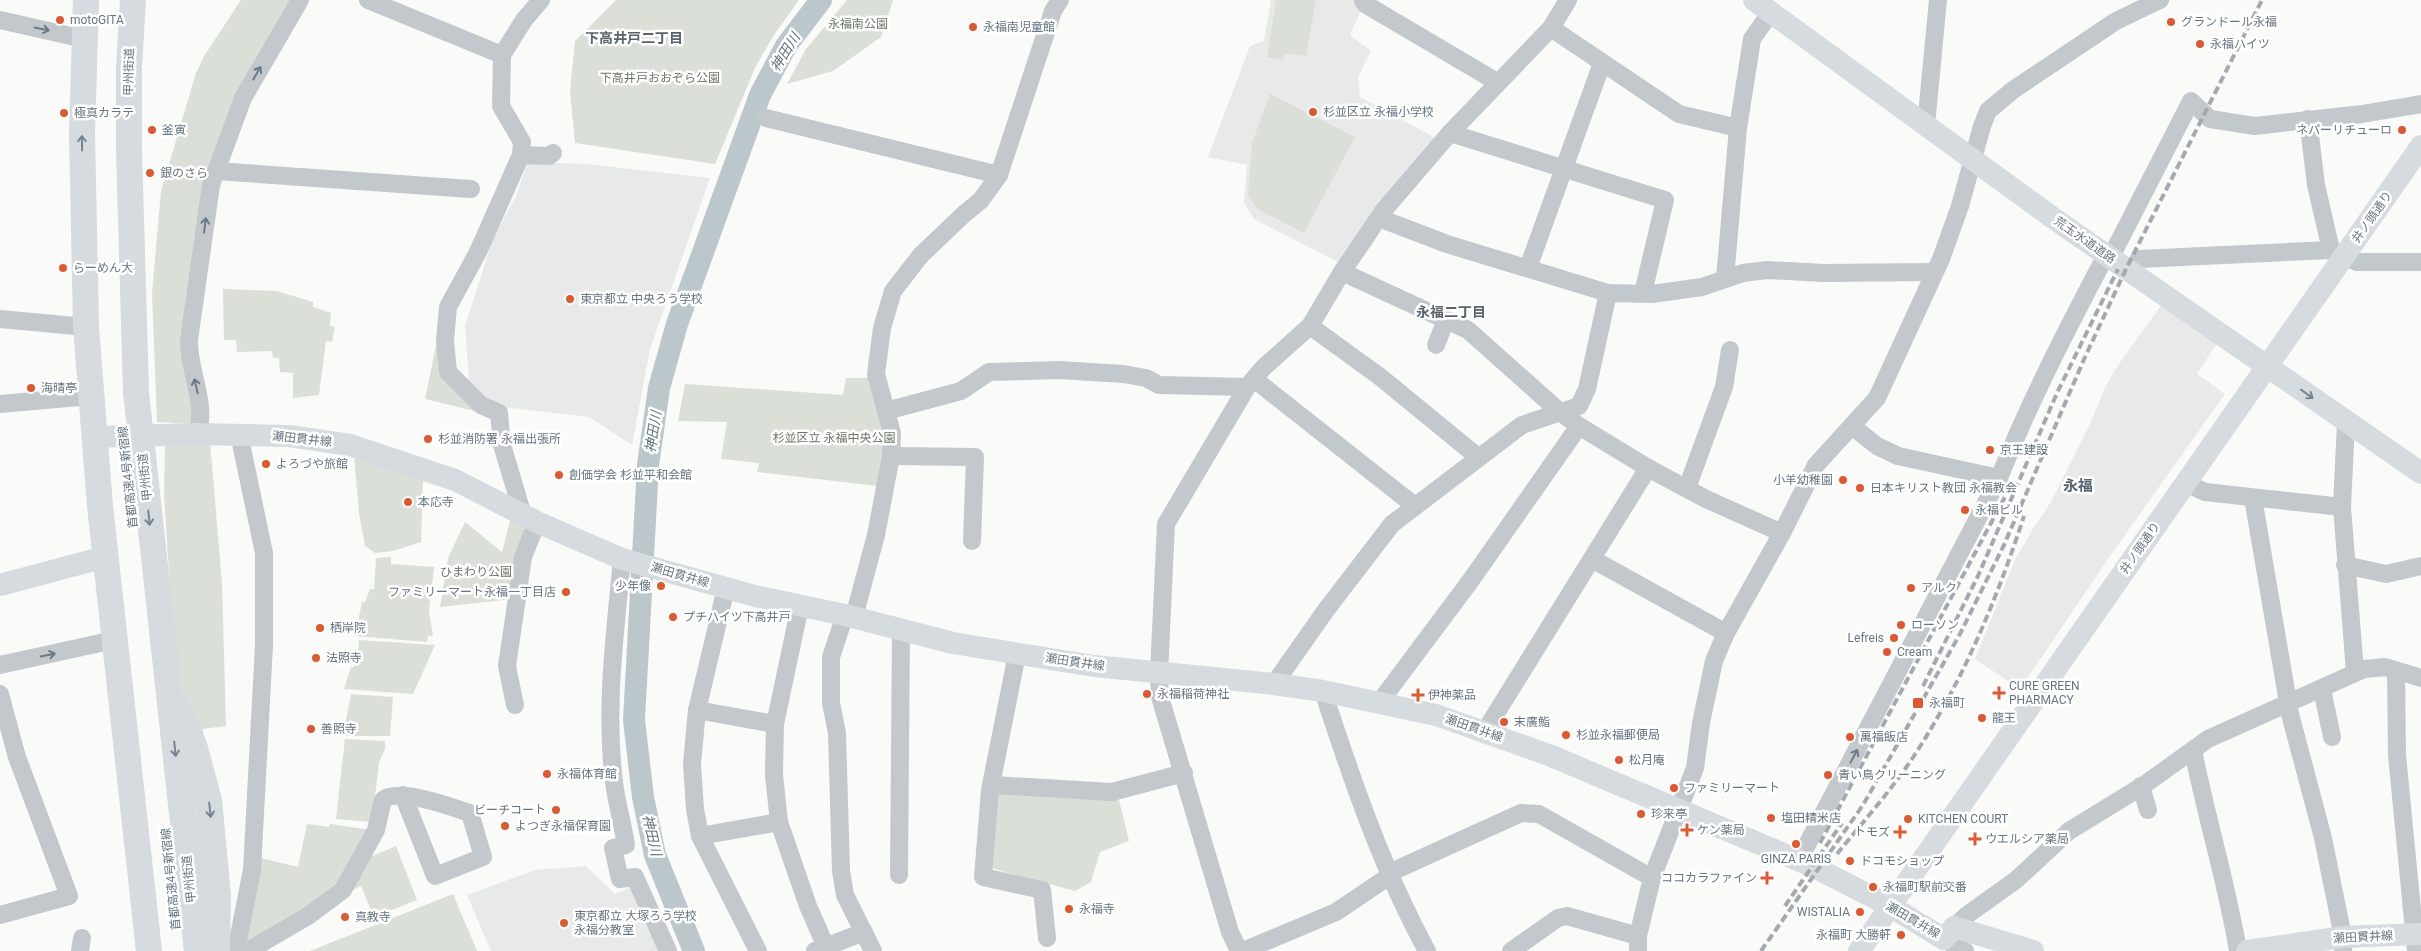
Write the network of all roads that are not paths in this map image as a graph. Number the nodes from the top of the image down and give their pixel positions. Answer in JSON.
{"nodes":[{"id":1,"x":86,"y":0,"type":"edge"},
{"id":2,"x":102,"y":0,"type":"edge"},
{"id":3,"x":117,"y":0,"type":"edge"},
{"id":4,"x":133,"y":0,"type":"edge"},
{"id":5,"x":300,"y":0,"type":"edge"},
{"id":6,"x":368,"y":0,"type":"edge"},
{"id":7,"x":541,"y":0,"type":"edge"},
{"id":8,"x":1060,"y":0,"type":"edge"},
{"id":9,"x":1363,"y":0,"type":"edge"},
{"id":10,"x":1568,"y":0,"type":"edge"},
{"id":11,"x":1938,"y":0,"type":"edge"},
{"id":12,"x":2160,"y":0,"type":"edge"},
{"id":13,"x":1762,"y":6,"type":"edge"},
{"id":14,"x":0,"y":20,"type":"edge"},
{"id":15,"x":1551,"y":28,"type":"junction"},
{"id":16,"x":84,"y":39,"type":"junction"},
{"id":17,"x":502,"y":55,"type":"junction"},
{"id":18,"x":1602,"y":63,"type":"junction"},
{"id":19,"x":1497,"y":82,"type":"junction"},
{"id":20,"x":2421,"y":104,"type":"edge"},
{"id":21,"x":766,"y":118,"type":"dead end"},
{"id":22,"x":2308,"y":119,"type":"junction"},
{"id":23,"x":1920,"y":122,"type":"junction"},
{"id":24,"x":1738,"y":128,"type":"junction"},
{"id":25,"x":1450,"y":133,"type":"junction"},
{"id":26,"x":2421,"y":146,"type":"edge"},
{"id":27,"x":553,"y":153,"type":"dead end"},
{"id":28,"x":521,"y":155,"type":"junction"},
{"id":29,"x":1972,"y":160,"type":"junction"},
{"id":30,"x":1563,"y":170,"type":"junction"},
{"id":31,"x":216,"y":171,"type":"junction"},
{"id":32,"x":999,"y":175,"type":"junction"},
{"id":33,"x":471,"y":189,"type":"dead end"},
{"id":34,"x":1379,"y":218,"type":"junction"},
{"id":35,"x":2337,"y":254,"type":"junction"},
{"id":36,"x":2110,"y":257,"type":"junction"},
{"id":37,"x":2421,"y":262,"type":"edge"},
{"id":38,"x":1528,"y":268,"type":"junction"},
{"id":39,"x":1342,"y":272,"type":"junction"},
{"id":40,"x":1934,"y":272,"type":"junction"},
{"id":41,"x":2131,"y":272,"type":"junction"},
{"id":42,"x":1725,"y":279,"type":"junction"},
{"id":43,"x":1608,"y":293,"type":"junction"},
{"id":44,"x":1643,"y":293,"type":"junction"},
{"id":45,"x":0,"y":319,"type":"edge"},
{"id":46,"x":1446,"y":320,"type":"junction"},
{"id":47,"x":1310,"y":326,"type":"junction"},
{"id":48,"x":86,"y":327,"type":"junction"},
{"id":49,"x":1436,"y":345,"type":"dead end"},
{"id":50,"x":1730,"y":350,"type":"dead end"},
{"id":51,"x":2267,"y":366,"type":"junction"},
{"id":52,"x":1251,"y":383,"type":"junction"},
{"id":53,"x":91,"y":396,"type":"junction"},
{"id":54,"x":0,"y":404,"type":"edge"},
{"id":55,"x":886,"y":411,"type":"junction"},
{"id":56,"x":1560,"y":412,"type":"junction"},
{"id":57,"x":2346,"y":422,"type":"junction"},
{"id":58,"x":1579,"y":426,"type":"junction"},
{"id":59,"x":1852,"y":427,"type":"junction"},
{"id":60,"x":191,"y":434,"type":"junction"},
{"id":61,"x":239,"y":434,"type":"junction"},
{"id":62,"x":146,"y":435,"type":"junction"},
{"id":63,"x":94,"y":437,"type":"junction"},
{"id":64,"x":891,"y":456,"type":"junction"},
{"id":65,"x":1478,"y":457,"type":"junction"},
{"id":66,"x":1648,"y":468,"type":"junction"},
{"id":67,"x":2421,"y":473,"type":"edge"},
{"id":68,"x":2000,"y":478,"type":"junction"},
{"id":69,"x":2186,"y":483,"type":"junction"},
{"id":70,"x":1686,"y":488,"type":"junction"},
{"id":71,"x":2253,"y":498,"type":"junction"},
{"id":72,"x":1415,"y":506,"type":"junction"},
{"id":73,"x":2342,"y":507,"type":"junction"},
{"id":74,"x":530,"y":519,"type":"junction"},
{"id":75,"x":1782,"y":533,"type":"junction"},
{"id":76,"x":972,"y":541,"type":"dead end"},
{"id":77,"x":105,"y":557,"type":"junction"},
{"id":78,"x":1592,"y":559,"type":"junction"},
{"id":79,"x":636,"y":563,"type":"junction"},
{"id":80,"x":2345,"y":565,"type":"junction"},
{"id":81,"x":2421,"y":566,"type":"edge"},
{"id":82,"x":139,"y":580,"type":"junction"},
{"id":83,"x":0,"y":585,"type":"edge"},
{"id":84,"x":726,"y":588,"type":"junction"},
{"id":85,"x":800,"y":606,"type":"junction"},
{"id":86,"x":850,"y":616,"type":"junction"},
{"id":87,"x":901,"y":629,"type":"junction"},
{"id":88,"x":1726,"y":633,"type":"junction"},
{"id":89,"x":114,"y":640,"type":"junction"},
{"id":90,"x":1017,"y":654,"type":"junction"},
{"id":91,"x":0,"y":665,"type":"edge"},
{"id":92,"x":2396,"y":671,"type":"junction"},
{"id":93,"x":1159,"y":672,"type":"junction"},
{"id":94,"x":2355,"y":672,"type":"junction"},
{"id":95,"x":2421,"y":678,"type":"edge"},
{"id":96,"x":1274,"y":684,"type":"junction"},
{"id":97,"x":2322,"y":688,"type":"junction"},
{"id":98,"x":1323,"y":691,"type":"junction"},
{"id":99,"x":0,"y":694,"type":"edge"},
{"id":100,"x":1379,"y":703,"type":"junction"},
{"id":101,"x":2289,"y":704,"type":"junction"},
{"id":102,"x":515,"y":705,"type":"dead end"},
{"id":103,"x":697,"y":710,"type":"junction"},
{"id":104,"x":775,"y":724,"type":"junction"},
{"id":105,"x":1485,"y":731,"type":"junction"},
{"id":106,"x":2332,"y":737,"type":"dead end"},
{"id":107,"x":2193,"y":750,"type":"junction"},
{"id":108,"x":1184,"y":773,"type":"junction"},
{"id":109,"x":992,"y":785,"type":"junction"},
{"id":110,"x":2142,"y":786,"type":"junction"},
{"id":111,"x":403,"y":795,"type":"junction"},
{"id":112,"x":1680,"y":810,"type":"junction"},
{"id":113,"x":2148,"y":810,"type":"dead end"},
{"id":114,"x":779,"y":822,"type":"junction"},
{"id":115,"x":700,"y":836,"type":"junction"},
{"id":116,"x":1799,"y":860,"type":"junction"},
{"id":117,"x":1389,"y":873,"type":"junction"},
{"id":118,"x":899,"y":875,"type":"dead end"},
{"id":119,"x":1652,"y":878,"type":"junction"},
{"id":120,"x":1890,"y":906,"type":"junction"},
{"id":121,"x":0,"y":915,"type":"edge"},
{"id":122,"x":145,"y":922,"type":"junction"},
{"id":123,"x":864,"y":932,"type":"junction"},
{"id":124,"x":1949,"y":933,"type":"junction"},
{"id":125,"x":1047,"y":938,"type":"dead end"},
{"id":126,"x":2417,"y":940,"type":"edge"},
{"id":127,"x":1638,"y":943,"type":"edge"},
{"id":128,"x":2343,"y":944,"type":"edge"},
{"id":129,"x":820,"y":949,"type":"edge"},
{"id":130,"x":145,"y":951,"type":"edge"},
{"id":131,"x":149,"y":951,"type":"edge"},
{"id":132,"x":160,"y":951,"type":"edge"},
{"id":133,"x":179,"y":951,"type":"edge"},
{"id":134,"x":197,"y":951,"type":"edge"},
{"id":135,"x":217,"y":951,"type":"edge"},
{"id":136,"x":236,"y":951,"type":"edge"},
{"id":137,"x":248,"y":951,"type":"edge"},
{"id":138,"x":668,"y":951,"type":"edge"},
{"id":139,"x":758,"y":951,"type":"edge"},
{"id":140,"x":873,"y":951,"type":"edge"},
{"id":141,"x":1238,"y":951,"type":"edge"},
{"id":142,"x":1243,"y":951,"type":"edge"},
{"id":143,"x":1427,"y":951,"type":"edge"},
{"id":144,"x":1511,"y":951,"type":"edge"},
{"id":145,"x":1859,"y":951,"type":"edge"},
{"id":146,"x":1965,"y":951,"type":"edge"},
{"id":147,"x":2033,"y":951,"type":"edge"},
{"id":148,"x":2238,"y":951,"type":"edge"},
{"id":149,"x":2247,"y":951,"type":"edge"}],
"edges":[{"from":1,"to":16,"type":"highway"},
{"from":2,"to":132,"type":"highway","name":"首都高速4号新宿線"},
{"from":3,"to":82,"type":"highway","name":"首都高速4号新宿線"},
{"from":4,"to":62,"type":"highway","name":"甲州街道"},
{"from":31,"to":5,"type":"street","one_way":true},
{"from":6,"to":17,"type":"street"},
{"from":7,"to":17,"type":"street"},
{"from":8,"to":32,"type":"street"},
{"from":9,"to":19,"type":"street"},
{"from":10,"to":15,"type":"street"},
{"from":11,"to":23,"type":"street"},
{"from":12,"to":29,"type":"street"},
{"from":13,"to":23,"type":"main road","name":"荒玉水道道路"},
{"from":13,"to":24,"type":"street"},
{"from":14,"to":16,"type":"street","one_way":true},
{"from":15,"to":18,"type":"street"},
{"from":15,"to":19,"type":"street"},
{"from":48,"to":16,"type":"highway","one_way":true},
{"from":17,"to":28,"type":"street"},
{"from":18,"to":24,"type":"street"},
{"from":18,"to":30,"type":"street"},
{"from":19,"to":25,"type":"street"},
{"from":20,"to":22,"type":"street"},
{"from":21,"to":32,"type":"street"},
{"from":22,"to":35,"type":"street"},
{"from":22,"to":36,"type":"street"},
{"from":23,"to":29,"type":"main road","name":"荒玉水道道路"},
{"from":24,"to":42,"type":"street"},
{"from":25,"to":30,"type":"street"},
{"from":25,"to":34,"type":"street"},
{"from":26,"to":35,"type":"main road","name":"井ノ頭通り"},
{"from":27,"to":28,"type":"street"},
{"from":28,"to":74,"type":"street"},
{"from":29,"to":36,"type":"main road","name":"荒玉水道道路"},
{"from":29,"to":40,"type":"street"},
{"from":30,"to":38,"type":"street"},
{"from":30,"to":44,"type":"street"},
{"from":31,"to":33,"type":"street"},
{"from":60,"to":31,"type":"street","one_way":true},
{"from":32,"to":55,"type":"street"},
{"from":34,"to":38,"type":"street"},
{"from":34,"to":39,"type":"street"},
{"from":35,"to":37,"type":"street"},
{"from":35,"to":41,"type":"street"},
{"from":35,"to":51,"type":"main road","name":"井ノ頭通り"},
{"from":36,"to":41,"type":"main road","name":"荒玉水道道路"},
{"from":36,"to":68,"type":"street"},
{"from":38,"to":43,"type":"street"},
{"from":39,"to":46,"type":"street"},
{"from":39,"to":47,"type":"street"},
{"from":40,"to":42,"type":"street"},
{"from":40,"to":59,"type":"street"},
{"from":41,"to":51,"type":"main road","name":"荒玉水道道路"},
{"from":42,"to":44,"type":"street"},
{"from":43,"to":44,"type":"street"},
{"from":43,"to":56,"type":"street"},
{"from":45,"to":48,"type":"street"},
{"from":46,"to":49,"type":"street"},
{"from":46,"to":56,"type":"street"},
{"from":47,"to":52,"type":"street"},
{"from":47,"to":65,"type":"street"},
{"from":48,"to":53,"type":"highway"},
{"from":50,"to":70,"type":"street"},
{"from":51,"to":57,"type":"main road","name":"荒玉水道道路","one_way":true},
{"from":51,"to":69,"type":"main road","name":"井ノ頭通り"},
{"from":52,"to":55,"type":"street"},
{"from":52,"to":72,"type":"street"},
{"from":52,"to":93,"type":"street"},
{"from":53,"to":54,"type":"street"},
{"from":53,"to":63,"type":"highway"},
{"from":55,"to":64,"type":"street"},
{"from":56,"to":58,"type":"street"},
{"from":56,"to":65,"type":"street"},
{"from":57,"to":67,"type":"main road","name":"荒玉水道道路"},
{"from":57,"to":73,"type":"street"},
{"from":58,"to":66,"type":"street"},
{"from":58,"to":100,"type":"street"},
{"from":59,"to":68,"type":"street"},
{"from":59,"to":75,"type":"street"},
{"from":60,"to":61,"type":"main road","name":"瀬田貫井線"},
{"from":60,"to":62,"type":"main road","name":"瀬田貫井線"},
{"from":61,"to":74,"type":"main road","name":"瀬田貫井線"},
{"from":61,"to":136,"type":"street"},
{"from":62,"to":63,"type":"main road","name":"瀬田貫井線"},
{"from":62,"to":134,"type":"highway","name":"甲州街道","one_way":true},
{"from":63,"to":77,"type":"highway"},
{"from":64,"to":76,"type":"street"},
{"from":64,"to":86,"type":"street"},
{"from":65,"to":72,"type":"street"},
{"from":66,"to":70,"type":"street"},
{"from":66,"to":78,"type":"street"},
{"from":116,"to":68,"type":"street","one_way":true},
{"from":69,"to":71,"type":"street"},
{"from":69,"to":120,"type":"main road","name":"井ノ頭通り"},
{"from":70,"to":75,"type":"street"},
{"from":71,"to":73,"type":"street"},
{"from":71,"to":101,"type":"street"},
{"from":72,"to":96,"type":"street"},
{"from":73,"to":80,"type":"street"},
{"from":74,"to":79,"type":"main road","name":"瀬田貫井線"},
{"from":74,"to":102,"type":"street"},
{"from":75,"to":88,"type":"street"},
{"from":77,"to":83,"type":"main road"},
{"from":77,"to":89,"type":"highway"},
{"from":78,"to":88,"type":"street"},
{"from":78,"to":105,"type":"street"},
{"from":79,"to":84,"type":"main road","name":"瀬田貫井線"},
{"from":79,"to":138,"type":"street"},
{"from":80,"to":81,"type":"street"},
{"from":80,"to":94,"type":"street"},
{"from":82,"to":133,"type":"highway","name":"首都高速4号新宿線"},
{"from":82,"to":135,"type":"highway","one_way":true},
{"from":84,"to":85,"type":"main road","name":"瀬田貫井線"},
{"from":84,"to":103,"type":"street"},
{"from":85,"to":86,"type":"main road","name":"瀬田貫井線"},
{"from":85,"to":104,"type":"street"},
{"from":86,"to":87,"type":"main road","name":"瀬田貫井線"},
{"from":86,"to":123,"type":"street"},
{"from":87,"to":90,"type":"main road","name":"瀬田貫井線"},
{"from":87,"to":118,"type":"street"},
{"from":88,"to":112,"type":"street"},
{"from":91,"to":89,"type":"street","one_way":true},
{"from":89,"to":122,"type":"highway"},
{"from":90,"to":93,"type":"main road","name":"瀬田貫井線"},
{"from":90,"to":109,"type":"street"},
{"from":92,"to":94,"type":"street"},
{"from":92,"to":95,"type":"street"},
{"from":92,"to":126,"type":"street"},
{"from":93,"to":96,"type":"main road","name":"瀬田貫井線"},
{"from":93,"to":108,"type":"street"},
{"from":94,"to":97,"type":"street"},
{"from":96,"to":98,"type":"main road","name":"瀬田貫井線"},
{"from":97,"to":101,"type":"street"},
{"from":97,"to":106,"type":"street"},
{"from":98,"to":100,"type":"main road","name":"瀬田貫井線"},
{"from":98,"to":117,"type":"street"},
{"from":99,"to":121,"type":"street"},
{"from":100,"to":105,"type":"main road","name":"瀬田貫井線"},
{"from":101,"to":107,"type":"street"},
{"from":101,"to":128,"type":"street"},
{"from":103,"to":104,"type":"street"},
{"from":103,"to":115,"type":"street"},
{"from":104,"to":114,"type":"street"},
{"from":105,"to":112,"type":"main road","name":"瀬田貫井線"},
{"from":107,"to":110,"type":"street"},
{"from":107,"to":148,"type":"street"},
{"from":108,"to":109,"type":"street"},
{"from":108,"to":141,"type":"street"},
{"from":109,"to":125,"type":"street"},
{"from":110,"to":113,"type":"street"},
{"from":110,"to":124,"type":"street"},
{"from":111,"to":111,"type":"street"},
{"from":111,"to":137,"type":"street"},
{"from":112,"to":116,"type":"main road","name":"瀬田貫井線"},
{"from":112,"to":119,"type":"street"},
{"from":114,"to":115,"type":"street"},
{"from":114,"to":129,"type":"street"},
{"from":115,"to":139,"type":"street"},
{"from":116,"to":120,"type":"main road","name":"瀬田貫井線"},
{"from":117,"to":119,"type":"street"},
{"from":117,"to":142,"type":"street"},
{"from":117,"to":143,"type":"street"},
{"from":119,"to":127,"type":"street"},
{"from":120,"to":124,"type":"main road","name":"瀬田貫井線"},
{"from":120,"to":145,"type":"main road","name":"井ノ頭通り"},
{"from":122,"to":130,"type":"highway"},
{"from":122,"to":131,"type":"highway"},
{"from":123,"to":129,"type":"street"},
{"from":123,"to":140,"type":"street"},
{"from":124,"to":146,"type":"street"},
{"from":124,"to":147,"type":"main road","name":"瀬田貫井線"},
{"from":126,"to":128,"type":"main road","name":"瀬田貫井線"},
{"from":127,"to":144,"type":"street"},
{"from":128,"to":149,"type":"main road","name":"瀬田貫井線"}]}
